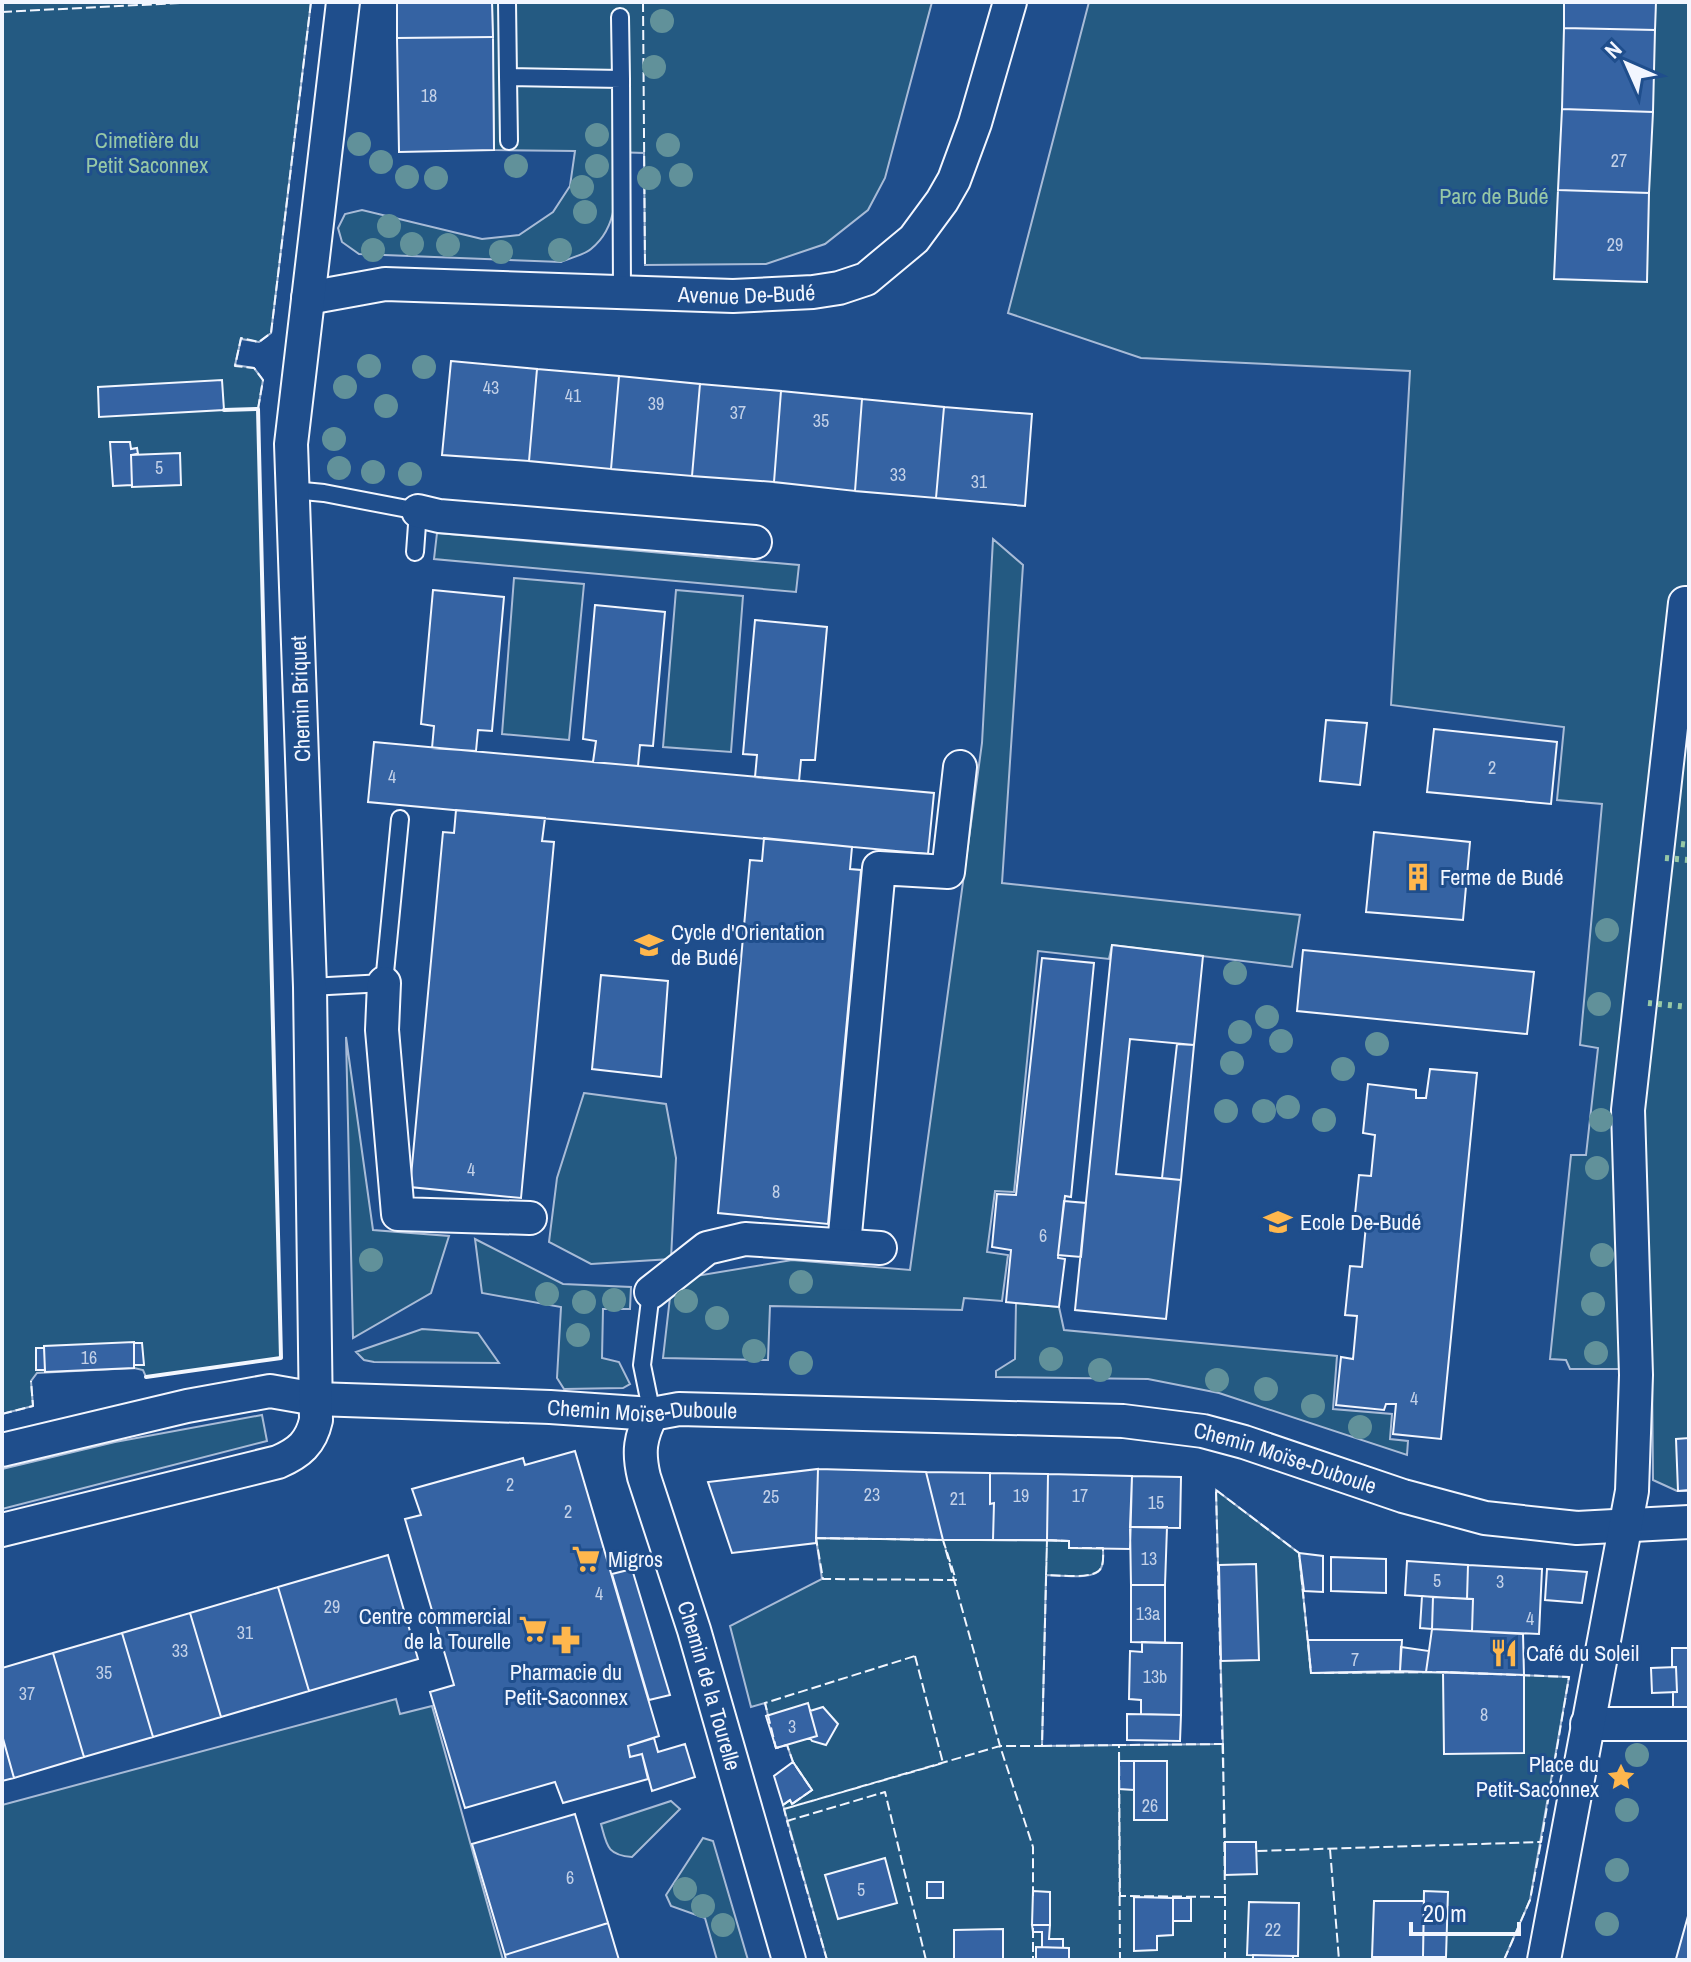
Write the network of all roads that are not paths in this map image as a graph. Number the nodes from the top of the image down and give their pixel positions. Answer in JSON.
{"nodes":[{"id":1,"x":343,"y":2,"type":"edge"},
{"id":2,"x":507,"y":2,"type":"edge"},
{"id":3,"x":1010,"y":2,"type":"edge"},
{"id":4,"x":620,"y":17,"type":"dead end"},
{"id":5,"x":508,"y":77,"type":"junction"},
{"id":6,"x":621,"y":79,"type":"junction"},
{"id":7,"x":509,"y":141,"type":"dead end"},
{"id":8,"x":622,"y":292,"type":"junction"},
{"id":9,"x":308,"y":298,"type":"junction"},
{"id":10,"x":293,"y":490,"type":"junction"},
{"id":11,"x":418,"y":511,"type":"junction"},
{"id":12,"x":755,"y":542,"type":"dead end"},
{"id":13,"x":415,"y":552,"type":"dead end"},
{"id":14,"x":1685,"y":603,"type":"dead end"},
{"id":15,"x":960,"y":767,"type":"dead end"},
{"id":16,"x":400,"y":819,"type":"dead end"},
{"id":17,"x":384,"y":983,"type":"junction"},
{"id":18,"x":310,"y":987,"type":"junction"},
{"id":19,"x":530,"y":1218,"type":"dead end"},
{"id":20,"x":844,"y":1245,"type":"junction"},
{"id":21,"x":880,"y":1248,"type":"dead end"},
{"id":22,"x":651,"y":1292,"type":"joint"},
{"id":23,"x":316,"y":1399,"type":"junction"},
{"id":24,"x":652,"y":1414,"type":"junction"},
{"id":25,"x":2,"y":1450,"type":"edge"},
{"id":26,"x":1689,"y":1522,"type":"edge"},
{"id":27,"x":1627,"y":1527,"type":"junction"},
{"id":28,"x":2,"y":1530,"type":"edge"},
{"id":29,"x":1587,"y":1724,"type":"junction"},
{"id":30,"x":1689,"y":1724,"type":"edge"},
{"id":31,"x":789,"y":1960,"type":"edge"},
{"id":32,"x":1544,"y":1960,"type":"edge"}],
"edges":[{"from":1,"to":9,"type":"street","name":"Chemin Briquet"},
{"from":2,"to":5,"type":"lane"},
{"from":3,"to":8,"type":"street","name":"Avenue De-Budé"},
{"from":4,"to":6,"type":"lane"},
{"from":5,"to":6,"type":"lane"},
{"from":5,"to":7,"type":"lane"},
{"from":6,"to":8,"type":"lane"},
{"from":8,"to":9,"type":"street","name":"Avenue De-Budé"},
{"from":9,"to":10,"type":"street","name":"Chemin Briquet"},
{"from":10,"to":11,"type":"lane"},
{"from":10,"to":18,"type":"street","name":"Chemin Briquet"},
{"from":11,"to":12,"type":"street"},
{"from":11,"to":13,"type":"lane"},
{"from":14,"to":27,"type":"street"},
{"from":15,"to":20,"type":"street"},
{"from":16,"to":17,"type":"lane"},
{"from":17,"to":18,"type":"lane"},
{"from":17,"to":19,"type":"street"},
{"from":18,"to":23,"type":"street","name":"Chemin Briquet"},
{"from":20,"to":21,"type":"street"},
{"from":20,"to":22,"type":"street"},
{"from":22,"to":24,"type":"lane"},
{"from":23,"to":24,"type":"street","name":"Chemin Moïse-Duboule"},
{"from":23,"to":25,"type":"street","name":"Chemin Moïse-Duboule"},
{"from":23,"to":28,"type":"street"},
{"from":24,"to":27,"type":"street","name":"Chemin Moïse-Duboule"},
{"from":24,"to":31,"type":"street","name":"Chemin de la Tourelle"},
{"from":26,"to":27,"type":"street","name":"Chemin Moïse-Duboule"},
{"from":27,"to":29,"type":"street"},
{"from":29,"to":30,"type":"street"},
{"from":29,"to":32,"type":"street"}]}
